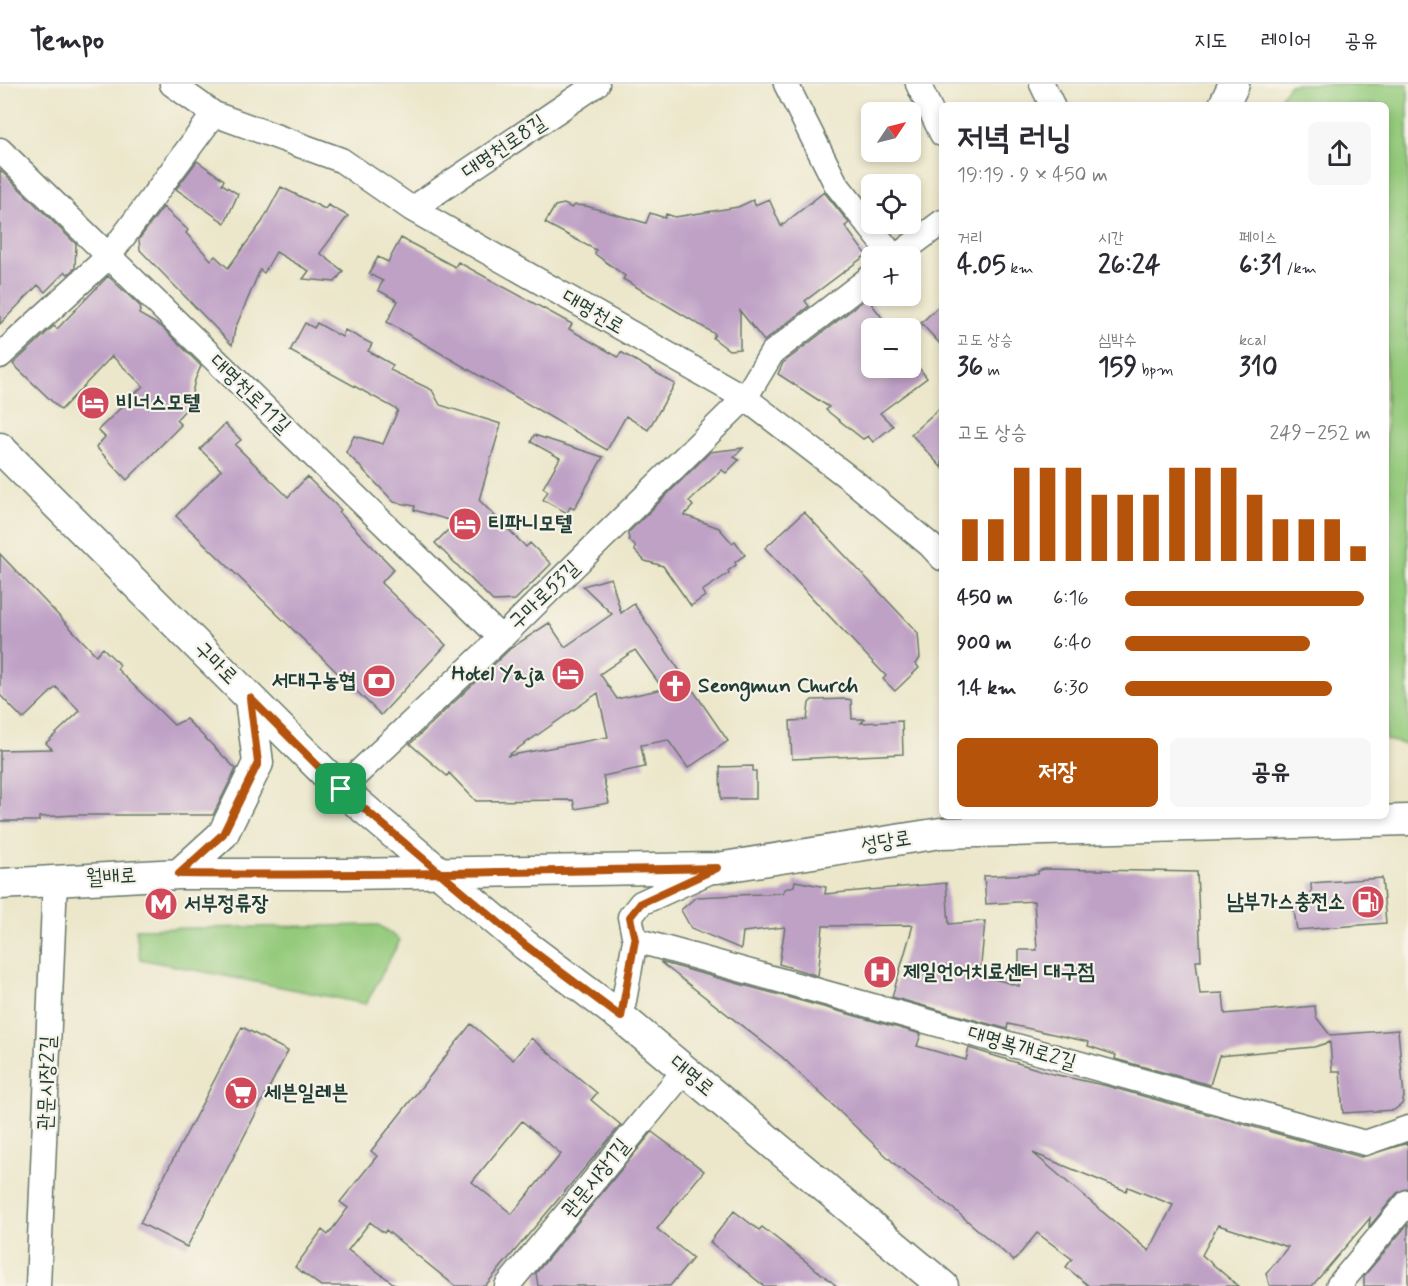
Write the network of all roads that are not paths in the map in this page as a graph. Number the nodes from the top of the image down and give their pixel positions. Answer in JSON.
{"nodes":[{"id":1,"x":172,"y":84,"type":"edge"},
{"id":2,"x":597,"y":84,"type":"edge"},
{"id":3,"x":786,"y":84,"type":"edge"},
{"id":4,"x":918,"y":84,"type":"edge"},
{"id":5,"x":1042,"y":84,"type":"edge"},
{"id":6,"x":1234,"y":84,"type":"edge"},
{"id":7,"x":1051,"y":102,"type":"edge"},
{"id":8,"x":1225,"y":102,"type":"edge"},
{"id":9,"x":214,"y":114,"type":"junction"},
{"id":10,"x":939,"y":128,"type":"edge"},
{"id":11,"x":0,"y":150,"type":"edge"},
{"id":12,"x":412,"y":209,"type":"junction"},
{"id":13,"x":939,"y":224,"type":"edge"},
{"id":14,"x":887,"y":246,"type":"edge"},
{"id":15,"x":909,"y":246,"type":"edge"},
{"id":16,"x":108,"y":256,"type":"junction"},
{"id":17,"x":861,"y":284,"type":"edge"},
{"id":18,"x":0,"y":356,"type":"edge"},
{"id":19,"x":745,"y":398,"type":"junction"},
{"id":20,"x":2,"y":453,"type":"edge"},
{"id":21,"x":939,"y":554,"type":"edge"},
{"id":22,"x":501,"y":638,"type":"junction"},
{"id":23,"x":250,"y":698,"type":"junction"},
{"id":24,"x":341,"y":789,"type":"junction"},
{"id":25,"x":1389,"y":814,"type":"edge"},
{"id":26,"x":1408,"y":819,"type":"edge"},
{"id":27,"x":717,"y":868,"type":"junction"},
{"id":28,"x":437,"y":871,"type":"junction"},
{"id":29,"x":179,"y":874,"type":"junction"},
{"id":30,"x":55,"y":880,"type":"junction"},
{"id":31,"x":0,"y":884,"type":"edge"},
{"id":32,"x":635,"y":940,"type":"junction"},
{"id":33,"x":621,"y":1017,"type":"junction"},
{"id":34,"x":685,"y":1070,"type":"junction"},
{"id":35,"x":1408,"y":1128,"type":"edge"},
{"id":36,"x":1408,"y":1202,"type":"edge"},
{"id":37,"x":510,"y":1285,"type":"edge"},
{"id":38,"x":38,"y":1286,"type":"edge"},
{"id":39,"x":943,"y":1286,"type":"edge"},
{"id":40,"x":1339,"y":1286,"type":"edge"}],
"edges":[{"from":1,"to":9,"type":"street","name":"대명천로"},
{"from":2,"to":12,"type":"street","name":"대명천로8길"},
{"from":3,"to":14,"type":"street"},
{"from":4,"to":10,"type":"street"},
{"from":5,"to":7,"type":"street"},
{"from":6,"to":8,"type":"main road"},
{"from":9,"to":12,"type":"street","name":"대명천로"},
{"from":9,"to":16,"type":"street"},
{"from":11,"to":16,"type":"street","name":"대명천로11길"},
{"from":12,"to":19,"type":"street","name":"대명천로"},
{"from":13,"to":15,"type":"street"},
{"from":16,"to":18,"type":"street"},
{"from":16,"to":22,"type":"street","name":"대명천로11길"},
{"from":17,"to":19,"type":"street","name":"구마로53길"},
{"from":19,"to":21,"type":"street","name":"대명천로"},
{"from":19,"to":22,"type":"street","name":"구마로53길"},
{"from":20,"to":23,"type":"main road","name":"구마로"},
{"from":22,"to":24,"type":"street","name":"구마로53길"},
{"from":23,"to":24,"type":"main road","name":"구마로"},
{"from":23,"to":29,"type":"main road"},
{"from":24,"to":28,"type":"main road","name":"구마로"},
{"from":25,"to":26,"type":"street"},
{"from":26,"to":27,"type":"main road","name":"성당로"},
{"from":27,"to":28,"type":"main road","name":"성당로"},
{"from":27,"to":32,"type":"street"},
{"from":28,"to":29,"type":"main road","name":"월배로"},
{"from":28,"to":33,"type":"main road","name":"대명로"},
{"from":29,"to":30,"type":"main road","name":"월배로"},
{"from":30,"to":31,"type":"main road","name":"월배로"},
{"from":30,"to":38,"type":"street","name":"관문시장2길"},
{"from":32,"to":33,"type":"street"},
{"from":32,"to":35,"type":"street","name":"대명복개로2길"},
{"from":33,"to":34,"type":"main road","name":"대명로"},
{"from":34,"to":37,"type":"street","name":"관문시장1길"},
{"from":34,"to":39,"type":"main road","name":"대명로"},
{"from":36,"to":40,"type":"street"}]}
